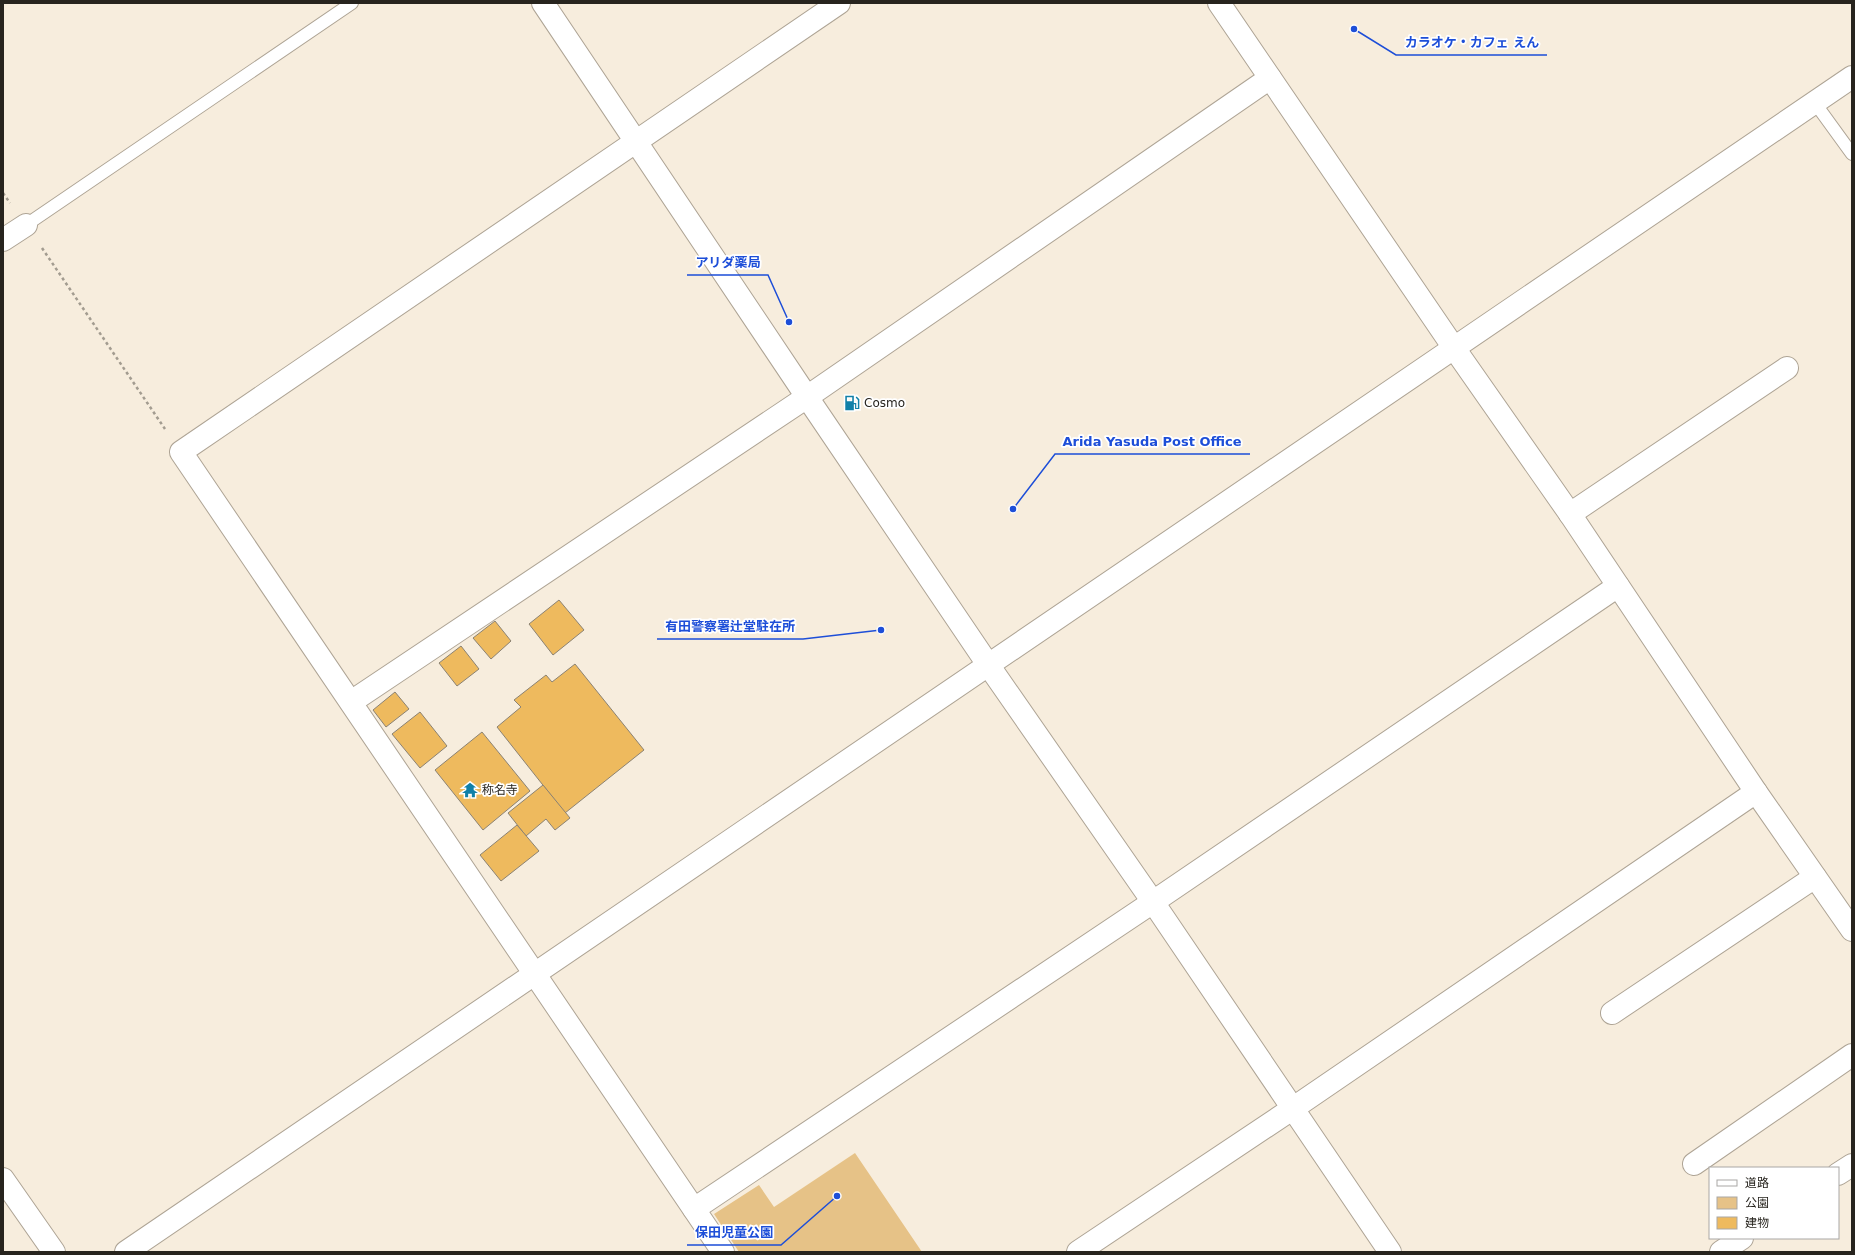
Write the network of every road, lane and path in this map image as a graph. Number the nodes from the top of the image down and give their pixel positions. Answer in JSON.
{"nodes":[{"id":1,"x":352,"y":3,"type":"edge"},
{"id":2,"x":543,"y":3,"type":"edge"},
{"id":3,"x":839,"y":3,"type":"edge"},
{"id":4,"x":1219,"y":3,"type":"edge"},
{"id":5,"x":1852,"y":77,"type":"edge"},
{"id":6,"x":1270,"y":78,"type":"junction"},
{"id":7,"x":1814,"y":103,"type":"junction"},
{"id":8,"x":636,"y":142,"type":"junction"},
{"id":9,"x":1852,"y":154,"type":"edge"},
{"id":10,"x":26,"y":225,"type":"junction"},
{"id":11,"x":3,"y":240,"type":"edge"},
{"id":12,"x":1454,"y":348,"type":"junction"},
{"id":13,"x":1787,"y":368,"type":"dead end"},
{"id":14,"x":807,"y":397,"type":"junction"},
{"id":15,"x":181,"y":452,"type":"junction"},
{"id":16,"x":1570,"y":514,"type":"junction"},
{"id":17,"x":1618,"y":586,"type":"junction"},
{"id":18,"x":989,"y":666,"type":"junction"},
{"id":19,"x":351,"y":702,"type":"junction"},
{"id":20,"x":1756,"y":792,"type":"junction"},
{"id":21,"x":1815,"y":877,"type":"junction"},
{"id":22,"x":1153,"y":902,"type":"junction"},
{"id":23,"x":1852,"y":930,"type":"edge"},
{"id":24,"x":535,"y":973,"type":"junction"},
{"id":25,"x":1612,"y":1013,"type":"dead end"},
{"id":26,"x":1852,"y":1055,"type":"edge"},
{"id":27,"x":1292,"y":1110,"type":"junction"},
{"id":28,"x":1694,"y":1164,"type":"dead end"},
{"id":29,"x":1852,"y":1165,"type":"edge"},
{"id":30,"x":1839,"y":1173,"type":"edge"},
{"id":31,"x":3,"y":1178,"type":"edge"},
{"id":32,"x":694,"y":1209,"type":"junction"},
{"id":33,"x":1740,"y":1239,"type":"edge"},
{"id":34,"x":54,"y":1252,"type":"edge"},
{"id":35,"x":126,"y":1252,"type":"edge"},
{"id":36,"x":723,"y":1252,"type":"edge"},
{"id":37,"x":1078,"y":1252,"type":"edge"},
{"id":38,"x":1390,"y":1252,"type":"edge"},
{"id":39,"x":1721,"y":1252,"type":"edge"}],
"edges":[{"from":1,"to":10,"type":"lane"},
{"from":2,"to":8,"type":"street"},
{"from":3,"to":8,"type":"street"},
{"from":4,"to":6,"type":"street"},
{"from":5,"to":7,"type":"street"},
{"from":6,"to":12,"type":"street"},
{"from":6,"to":14,"type":"street"},
{"from":7,"to":9,"type":"lane"},
{"from":7,"to":12,"type":"street"},
{"from":8,"to":14,"type":"street"},
{"from":8,"to":15,"type":"street"},
{"from":10,"to":11,"type":"street"},
{"from":10,"to":15,"type":"path"},
{"from":12,"to":16,"type":"street"},
{"from":12,"to":18,"type":"street"},
{"from":13,"to":16,"type":"street"},
{"from":14,"to":18,"type":"street"},
{"from":14,"to":19,"type":"street"},
{"from":15,"to":19,"type":"street"},
{"from":16,"to":17,"type":"street"},
{"from":17,"to":20,"type":"street"},
{"from":17,"to":22,"type":"street"},
{"from":18,"to":22,"type":"street"},
{"from":18,"to":24,"type":"street"},
{"from":19,"to":24,"type":"street"},
{"from":20,"to":21,"type":"street"},
{"from":20,"to":27,"type":"street"},
{"from":21,"to":23,"type":"street"},
{"from":21,"to":25,"type":"street"},
{"from":22,"to":27,"type":"street"},
{"from":22,"to":32,"type":"street"},
{"from":24,"to":32,"type":"street"},
{"from":24,"to":35,"type":"street"},
{"from":26,"to":28,"type":"street"},
{"from":27,"to":37,"type":"street"},
{"from":27,"to":38,"type":"street"},
{"from":29,"to":30,"type":"street"},
{"from":31,"to":34,"type":"street"},
{"from":32,"to":36,"type":"street"},
{"from":33,"to":39,"type":"street"}]}
